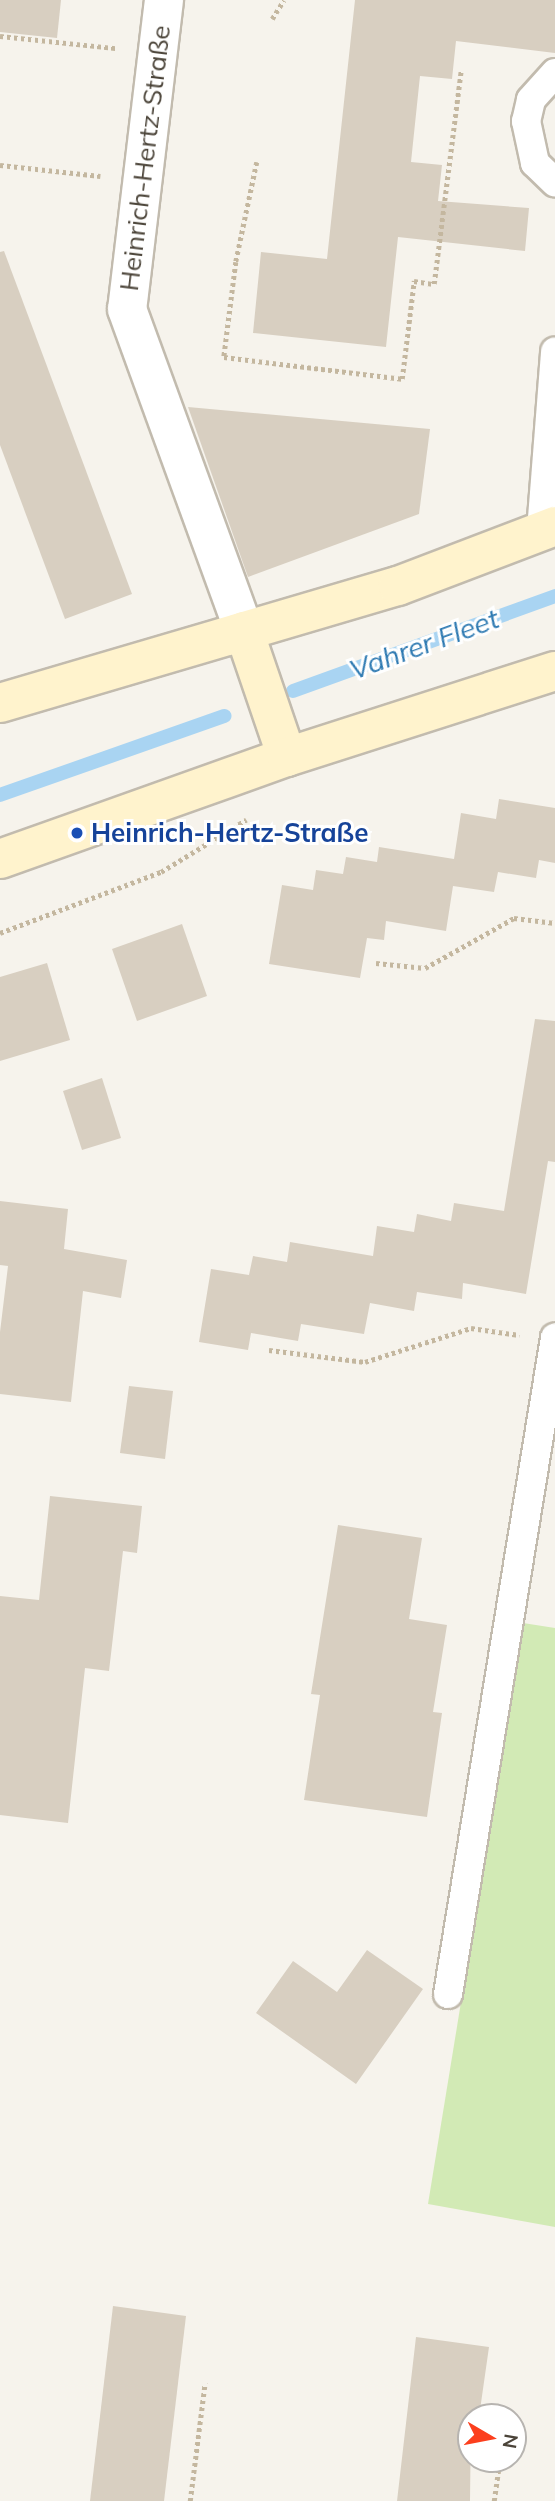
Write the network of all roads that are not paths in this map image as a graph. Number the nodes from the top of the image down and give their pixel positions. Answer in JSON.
{"nodes":[{"id":1,"x":164,"y":0,"type":"edge"},
{"id":2,"x":555,"y":73,"type":"edge"},
{"id":3,"x":555,"y":182,"type":"edge"},
{"id":4,"x":555,"y":352,"type":"edge"},
{"id":5,"x":548,"y":528,"type":"edge"},
{"id":6,"x":244,"y":631,"type":"junction"},
{"id":7,"x":555,"y":671,"type":"edge"},
{"id":8,"x":0,"y":703,"type":"edge"},
{"id":9,"x":288,"y":757,"type":"junction"},
{"id":10,"x":0,"y":859,"type":"edge"},
{"id":11,"x":555,"y":1339,"type":"edge"},
{"id":12,"x":448,"y":1994,"type":"dead end"}],
"edges":[{"from":1,"to":6,"type":"street","name":"Heinrich-Hertz-Straße"},
{"from":2,"to":3,"type":"lane"},
{"from":4,"to":5,"type":"lane"},
{"from":5,"to":6,"type":"main road"},
{"from":6,"to":8,"type":"main road"},
{"from":6,"to":9,"type":"main road"},
{"from":7,"to":9,"type":"main road"},
{"from":9,"to":10,"type":"main road"},
{"from":11,"to":12,"type":"lane"}]}
